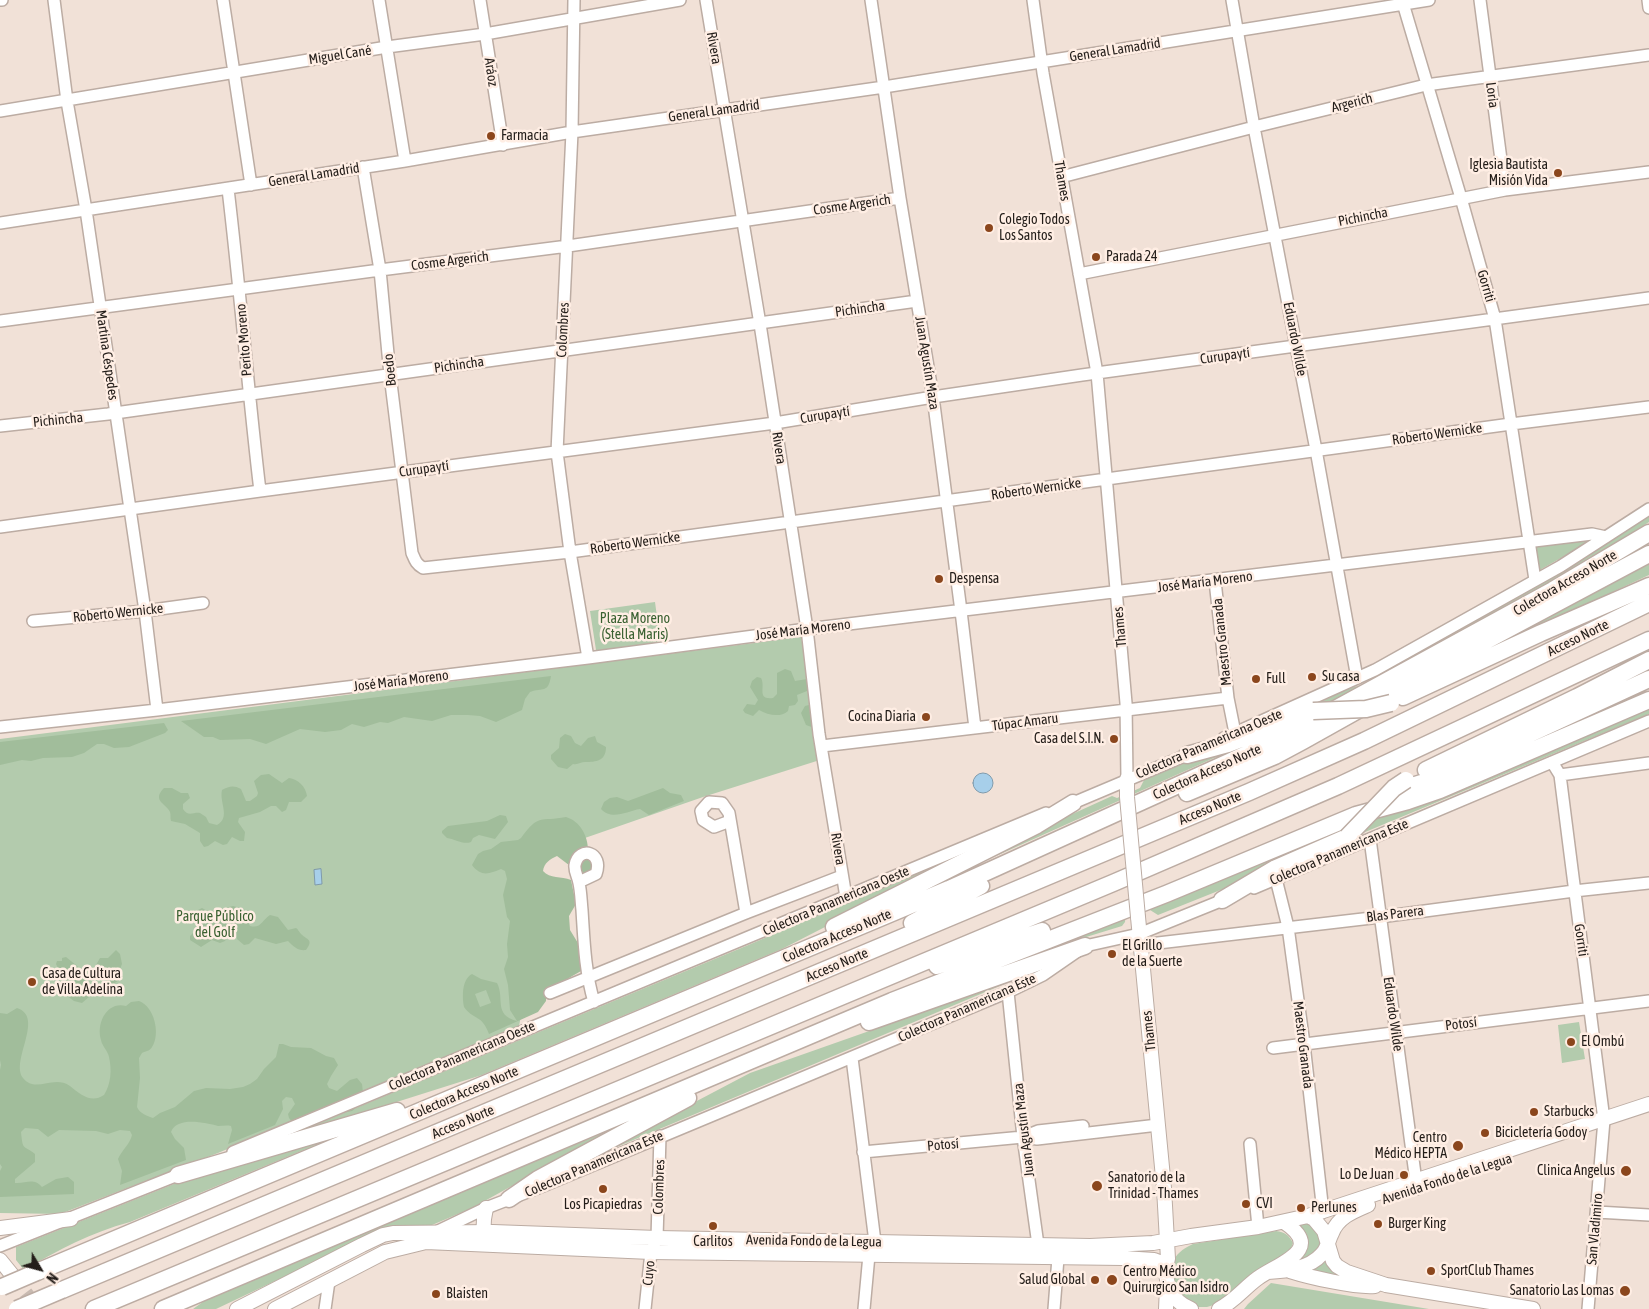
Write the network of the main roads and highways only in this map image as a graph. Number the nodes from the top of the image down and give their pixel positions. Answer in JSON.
{"nodes":[{"id":1,"x":1649,"y":533,"type":"edge"},
{"id":2,"x":1649,"y":554,"type":"edge"},
{"id":3,"x":1649,"y":586,"type":"edge"},
{"id":4,"x":1649,"y":603,"type":"edge"},
{"id":5,"x":1649,"y":640,"type":"edge"},
{"id":6,"x":1649,"y":660,"type":"edge"},
{"id":7,"x":1649,"y":680,"type":"edge"},
{"id":8,"x":1649,"y":700,"type":"edge"},
{"id":9,"x":1187,"y":755,"type":"road end"},
{"id":10,"x":1127,"y":779,"type":"road end"},
{"id":11,"x":1074,"y":803,"type":"road end"},
{"id":12,"x":1222,"y":900,"type":"road end"},
{"id":13,"x":1085,"y":946,"type":"road end"},
{"id":14,"x":836,"y":966,"type":"junction"},
{"id":15,"x":742,"y":977,"type":"junction"},
{"id":16,"x":835,"y":998,"type":"junction"},
{"id":17,"x":767,"y":1054,"type":"junction"},
{"id":18,"x":496,"y":1079,"type":"junction"},
{"id":19,"x":1649,"y":1104,"type":"edge"},
{"id":20,"x":1649,"y":1113,"type":"edge"},
{"id":21,"x":1604,"y":1124,"type":"junction"},
{"id":22,"x":178,"y":1175,"type":"road end"},
{"id":23,"x":1416,"y":1185,"type":"junction"},
{"id":24,"x":509,"y":1199,"type":"road end"},
{"id":25,"x":486,"y":1208,"type":"road end"},
{"id":26,"x":1308,"y":1216,"type":"junction"},
{"id":27,"x":71,"y":1219,"type":"road end"},
{"id":28,"x":1284,"y":1222,"type":"junction"},
{"id":29,"x":0,"y":1228,"type":"edge"},
{"id":30,"x":1192,"y":1236,"type":"junction"},
{"id":31,"x":483,"y":1238,"type":"junction"},
{"id":32,"x":1167,"y":1240,"type":"junction"},
{"id":33,"x":1328,"y":1245,"type":"junction"},
{"id":34,"x":872,"y":1249,"type":"junction"},
{"id":35,"x":0,"y":1260,"type":"edge"},
{"id":36,"x":1167,"y":1265,"type":"junction"},
{"id":37,"x":1290,"y":1271,"type":"junction"},
{"id":38,"x":1268,"y":1272,"type":"junction"},
{"id":39,"x":5,"y":1283,"type":"edge"},
{"id":40,"x":1386,"y":1284,"type":"junction"},
{"id":41,"x":1167,"y":1286,"type":"junction"},
{"id":42,"x":1230,"y":1305,"type":"edge"},
{"id":43,"x":17,"y":1309,"type":"edge"},
{"id":44,"x":94,"y":1309,"type":"edge"},
{"id":45,"x":163,"y":1309,"type":"edge"},
{"id":46,"x":237,"y":1309,"type":"edge"},
{"id":47,"x":275,"y":1309,"type":"edge"},
{"id":48,"x":1166,"y":1309,"type":"edge"},
{"id":49,"x":1191,"y":1309,"type":"edge"},
{"id":50,"x":1219,"y":1309,"type":"edge"},
{"id":51,"x":1533,"y":1309,"type":"edge"}],
"edges":[{"from":1,"to":15,"type":"highway","name":"Colectora Acceso Norte"},
{"from":2,"to":14,"type":"highway"},
{"from":3,"to":9,"type":"highway","bridge":true},
{"from":4,"to":14,"type":"highway","name":"Acceso Norte"},
{"from":5,"to":16,"type":"highway"},
{"from":6,"to":12,"type":"highway","bridge":true},
{"from":7,"to":16,"type":"highway"},
{"from":8,"to":17,"type":"highway"},
{"from":10,"to":32,"type":"main road","name":"Thames","bridge":true},
{"from":11,"to":15,"type":"highway"},
{"from":13,"to":17,"type":"highway"},
{"from":14,"to":43,"type":"highway","name":"Acceso Norte","bridge":true},
{"from":15,"to":18,"type":"highway","name":"Colectora Acceso Norte"},
{"from":16,"to":44,"type":"highway"},
{"from":17,"to":24,"type":"highway"},
{"from":17,"to":45,"type":"highway"},
{"from":18,"to":22,"type":"highway"},
{"from":18,"to":39,"type":"highway","name":"Colectora Acceso Norte","bridge":true},
{"from":19,"to":21,"type":"main road","name":"Avenida Fondo de la Legua"},
{"from":20,"to":21,"type":"main road","name":"Avenida Fondo de la Legua"},
{"from":21,"to":23,"type":"main road","name":"Avenida Fondo de la Legua"},
{"from":23,"to":26,"type":"main road","name":"Avenida Fondo de la Legua"},
{"from":23,"to":33,"type":"main road","name":"Avenida Fondo de la Legua"},
{"from":25,"to":31,"type":"main road"},
{"from":26,"to":28,"type":"main road","name":"Avenida Fondo de la Legua"},
{"from":26,"to":33,"type":"main road"},
{"from":27,"to":29,"type":"main road"},
{"from":28,"to":30,"type":"main road","name":"Avenida Fondo de la Legua"},
{"from":28,"to":38,"type":"main road"},
{"from":30,"to":32,"type":"main road","name":"Avenida Fondo de la Legua"},
{"from":30,"to":36,"type":"main road"},
{"from":31,"to":34,"type":"main road","name":"Avenida Fondo de la Legua"},
{"from":31,"to":34,"type":"main road","name":"Avenida Fondo de la Legua"},
{"from":31,"to":46,"type":"main road","name":"Avenida Fondo de la Legua"},
{"from":31,"to":47,"type":"main road","name":"Avenida Fondo de la Legua"},
{"from":32,"to":34,"type":"main road","name":"Avenida Fondo de la Legua"},
{"from":32,"to":36,"type":"main road","name":"Thames"},
{"from":33,"to":37,"type":"main road","name":"Avenida Fondo de la Legua"},
{"from":33,"to":40,"type":"main road"},
{"from":34,"to":36,"type":"main road","name":"Avenida Fondo de la Legua"},
{"from":35,"to":39,"type":"main road"},
{"from":36,"to":41,"type":"main road","name":"Thames"},
{"from":37,"to":38,"type":"main road","name":"Avenida Fondo de la Legua"},
{"from":37,"to":40,"type":"main road"},
{"from":38,"to":42,"type":"main road"},
{"from":40,"to":51,"type":"main road"},
{"from":41,"to":48,"type":"main road","name":"Thames"},
{"from":41,"to":49,"type":"main road"},
{"from":42,"to":50,"type":"main road"}]}
